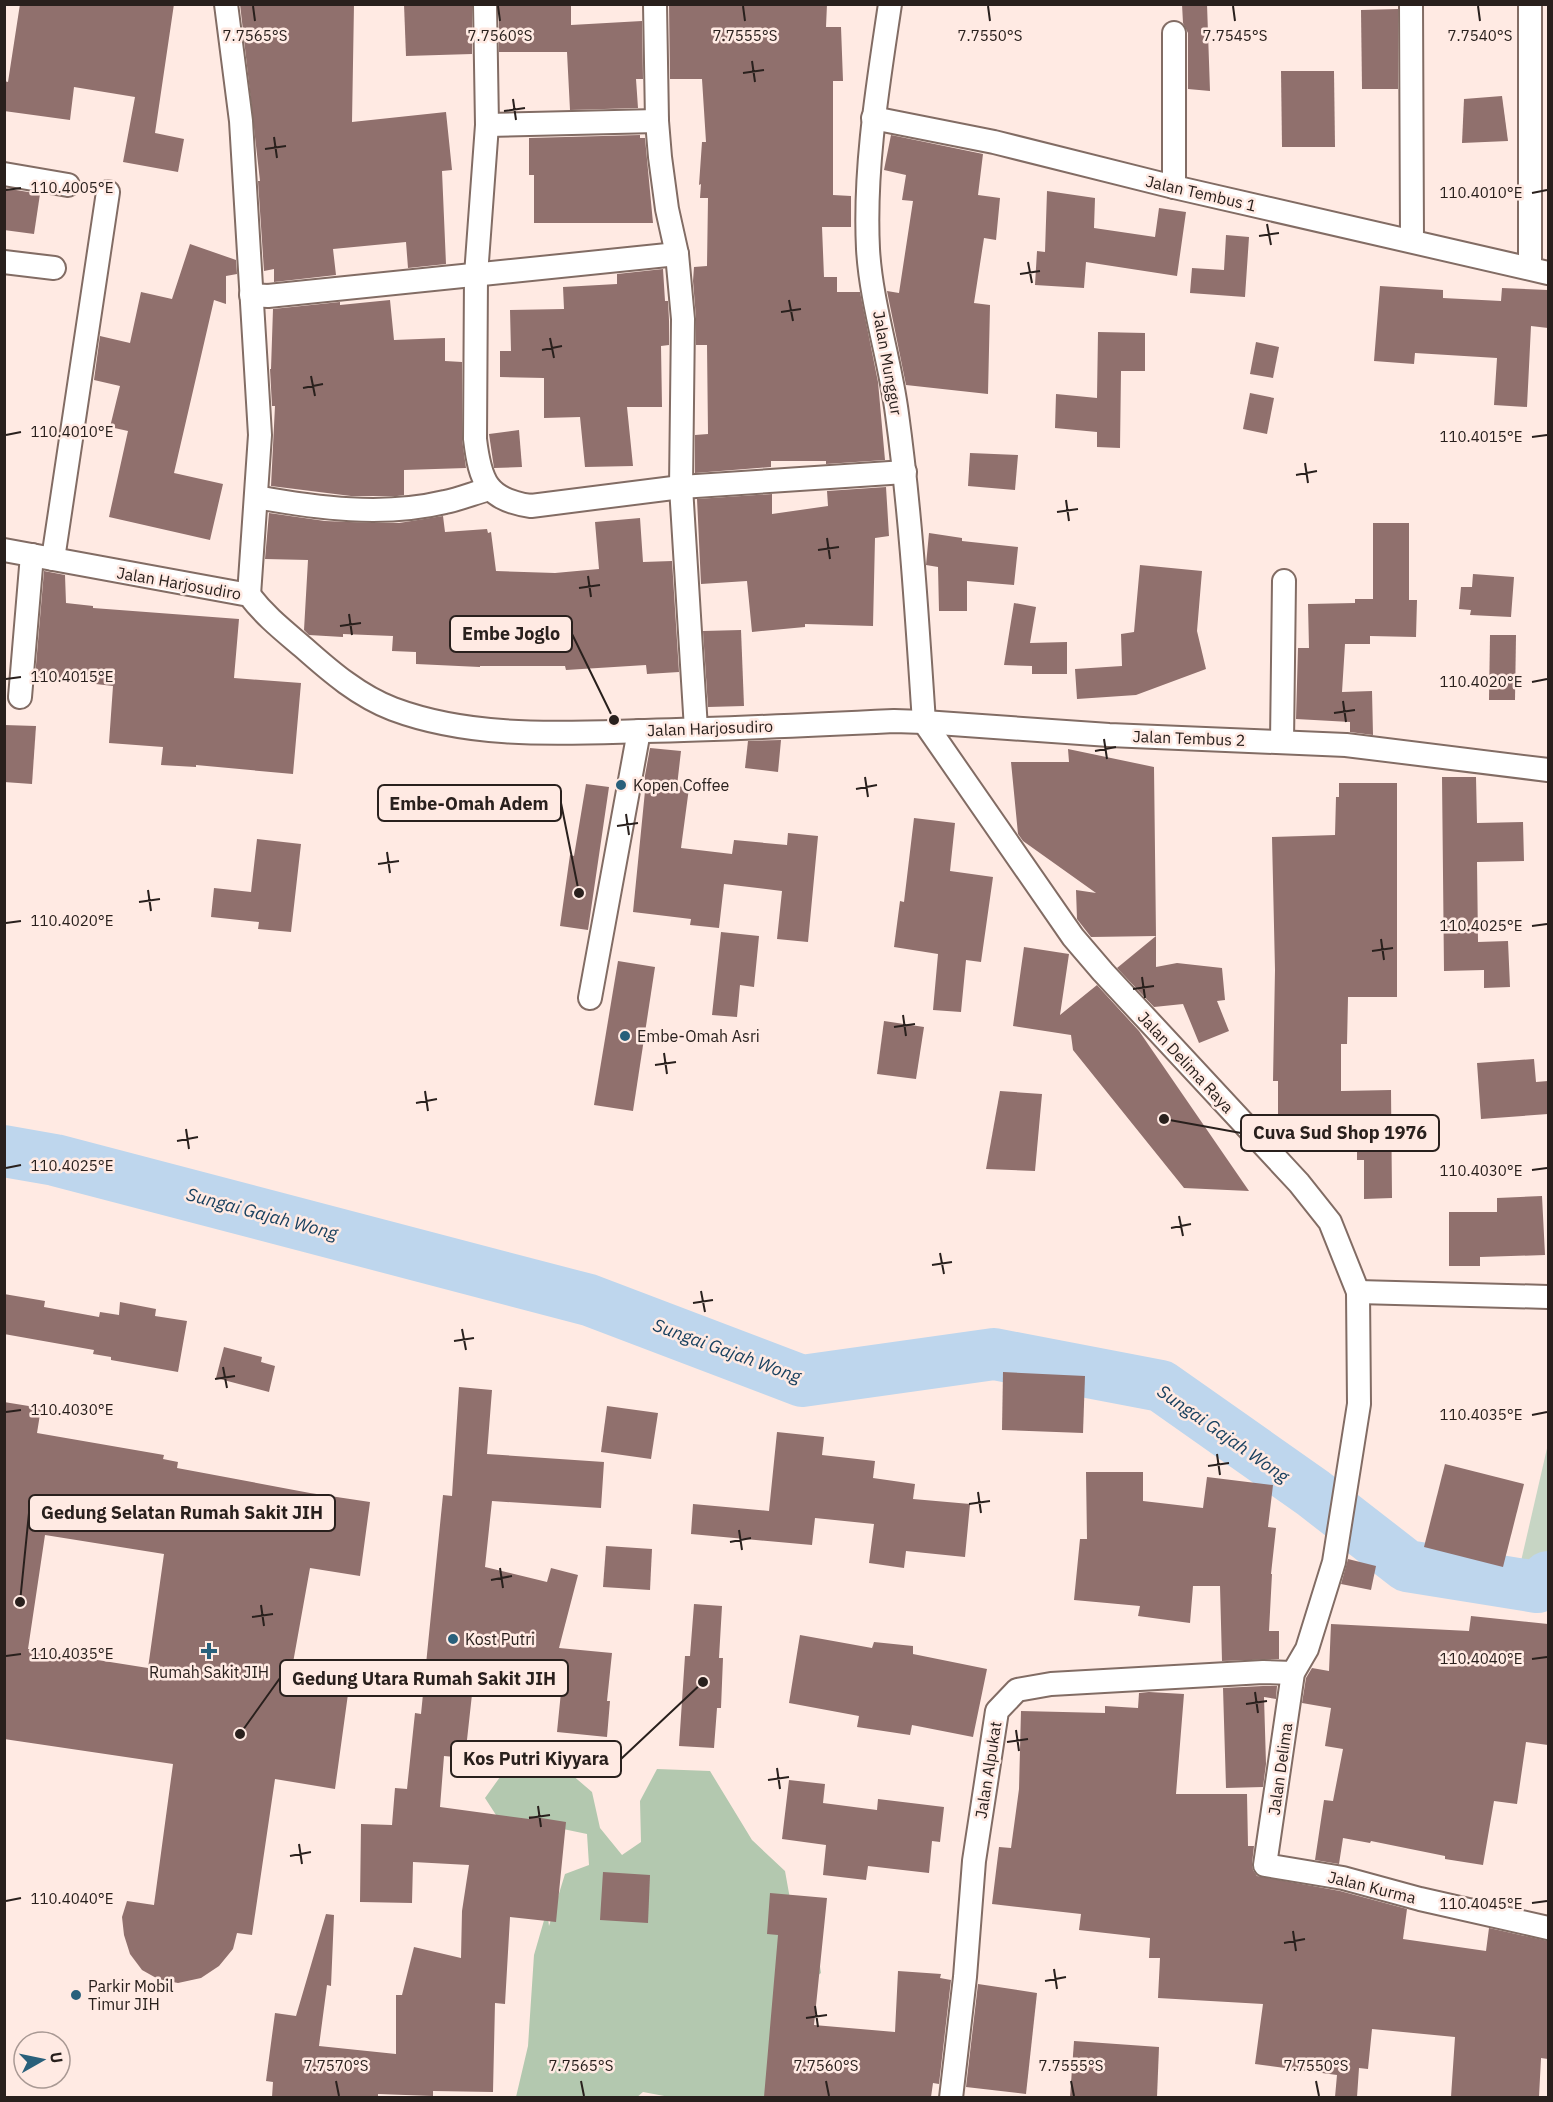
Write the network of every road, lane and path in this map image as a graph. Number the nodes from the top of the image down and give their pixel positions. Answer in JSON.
{"nodes":[{"id":1,"x":226,"y":4,"type":"edge"},
{"id":2,"x":485,"y":4,"type":"edge"},
{"id":3,"x":655,"y":4,"type":"edge"},
{"id":4,"x":890,"y":4,"type":"edge"},
{"id":5,"x":1411,"y":4,"type":"edge"},
{"id":6,"x":1530,"y":4,"type":"edge"},
{"id":7,"x":1174,"y":33,"type":"dead end"},
{"id":8,"x":873,"y":118,"type":"junction"},
{"id":9,"x":657,"y":121,"type":"junction"},
{"id":10,"x":487,"y":125,"type":"junction"},
{"id":11,"x":4,"y":174,"type":"edge"},
{"id":12,"x":68,"y":185,"type":"dead end"},
{"id":13,"x":1174,"y":187,"type":"junction"},
{"id":14,"x":108,"y":192,"type":"dead end"},
{"id":15,"x":1412,"y":241,"type":"junction"},
{"id":16,"x":677,"y":254,"type":"junction"},
{"id":17,"x":4,"y":262,"type":"edge"},
{"id":18,"x":54,"y":268,"type":"dead end"},
{"id":19,"x":1539,"y":271,"type":"edge"},
{"id":20,"x":476,"y":275,"type":"junction"},
{"id":21,"x":252,"y":295,"type":"junction"},
{"id":22,"x":905,"y":472,"type":"junction"},
{"id":23,"x":681,"y":487,"type":"junction"},
{"id":24,"x":489,"y":489,"type":"junction"},
{"id":25,"x":256,"y":497,"type":"junction"},
{"id":26,"x":4,"y":550,"type":"edge"},
{"id":27,"x":43,"y":557,"type":"junction"},
{"id":28,"x":1284,"y":581,"type":"dead end"},
{"id":29,"x":249,"y":595,"type":"junction"},
{"id":30,"x":20,"y":697,"type":"dead end"},
{"id":31,"x":924,"y":722,"type":"junction"},
{"id":32,"x":696,"y":729,"type":"junction"},
{"id":33,"x":639,"y":731,"type":"junction"},
{"id":34,"x":1282,"y":742,"type":"junction"},
{"id":35,"x":1548,"y":770,"type":"edge"},
{"id":36,"x":590,"y":998,"type":"dead end"},
{"id":37,"x":1358,"y":1292,"type":"junction"},
{"id":38,"x":1548,"y":1297,"type":"edge"},
{"id":39,"x":1293,"y":1673,"type":"junction"},
{"id":40,"x":1266,"y":1864,"type":"joint"},
{"id":41,"x":1548,"y":1928,"type":"edge"},
{"id":42,"x":951,"y":2097,"type":"edge"}],
"edges":[{"from":1,"to":21,"type":"street"},
{"from":2,"to":10,"type":"street"},
{"from":3,"to":9,"type":"street"},
{"from":4,"to":8,"type":"street","name":"Jalan Munggur"},
{"from":5,"to":15,"type":"street"},
{"from":6,"to":19,"type":"street"},
{"from":7,"to":13,"type":"street"},
{"from":8,"to":13,"type":"street","name":"Jalan Tembus 1"},
{"from":8,"to":22,"type":"street","name":"Jalan Munggur"},
{"from":9,"to":10,"type":"street"},
{"from":9,"to":16,"type":"street"},
{"from":10,"to":20,"type":"street"},
{"from":11,"to":12,"type":"street"},
{"from":13,"to":15,"type":"street","name":"Jalan Tembus 1"},
{"from":14,"to":27,"type":"street"},
{"from":15,"to":19,"type":"street","name":"Jalan Tembus 1"},
{"from":16,"to":20,"type":"street"},
{"from":16,"to":23,"type":"street"},
{"from":17,"to":18,"type":"street"},
{"from":20,"to":21,"type":"street"},
{"from":20,"to":24,"type":"street"},
{"from":21,"to":25,"type":"street"},
{"from":22,"to":23,"type":"street"},
{"from":22,"to":31,"type":"street","name":"Jalan Munggur"},
{"from":23,"to":24,"type":"street"},
{"from":23,"to":32,"type":"street"},
{"from":24,"to":25,"type":"street"},
{"from":25,"to":29,"type":"street"},
{"from":26,"to":27,"type":"street","name":"Jalan Harjosudiro"},
{"from":27,"to":29,"type":"street","name":"Jalan Harjosudiro"},
{"from":27,"to":30,"type":"street"},
{"from":28,"to":34,"type":"street"},
{"from":29,"to":33,"type":"street","name":"Jalan Harjosudiro"},
{"from":31,"to":32,"type":"street","name":"Jalan Harjosudiro"},
{"from":31,"to":34,"type":"street","name":"Jalan Tembus 2"},
{"from":31,"to":37,"type":"street","name":"Jalan Delima Raya"},
{"from":32,"to":33,"type":"street","name":"Jalan Harjosudiro"},
{"from":33,"to":36,"type":"street"},
{"from":34,"to":35,"type":"street","name":"Jalan Tembus 2"},
{"from":37,"to":38,"type":"street"},
{"from":37,"to":39,"type":"street","name":"Jalan Delima Raya"},
{"from":39,"to":40,"type":"street","name":"Jalan Delima"},
{"from":39,"to":42,"type":"street","name":"Jalan Alpukat"},
{"from":40,"to":41,"type":"street","name":"Jalan Kurma"}]}
